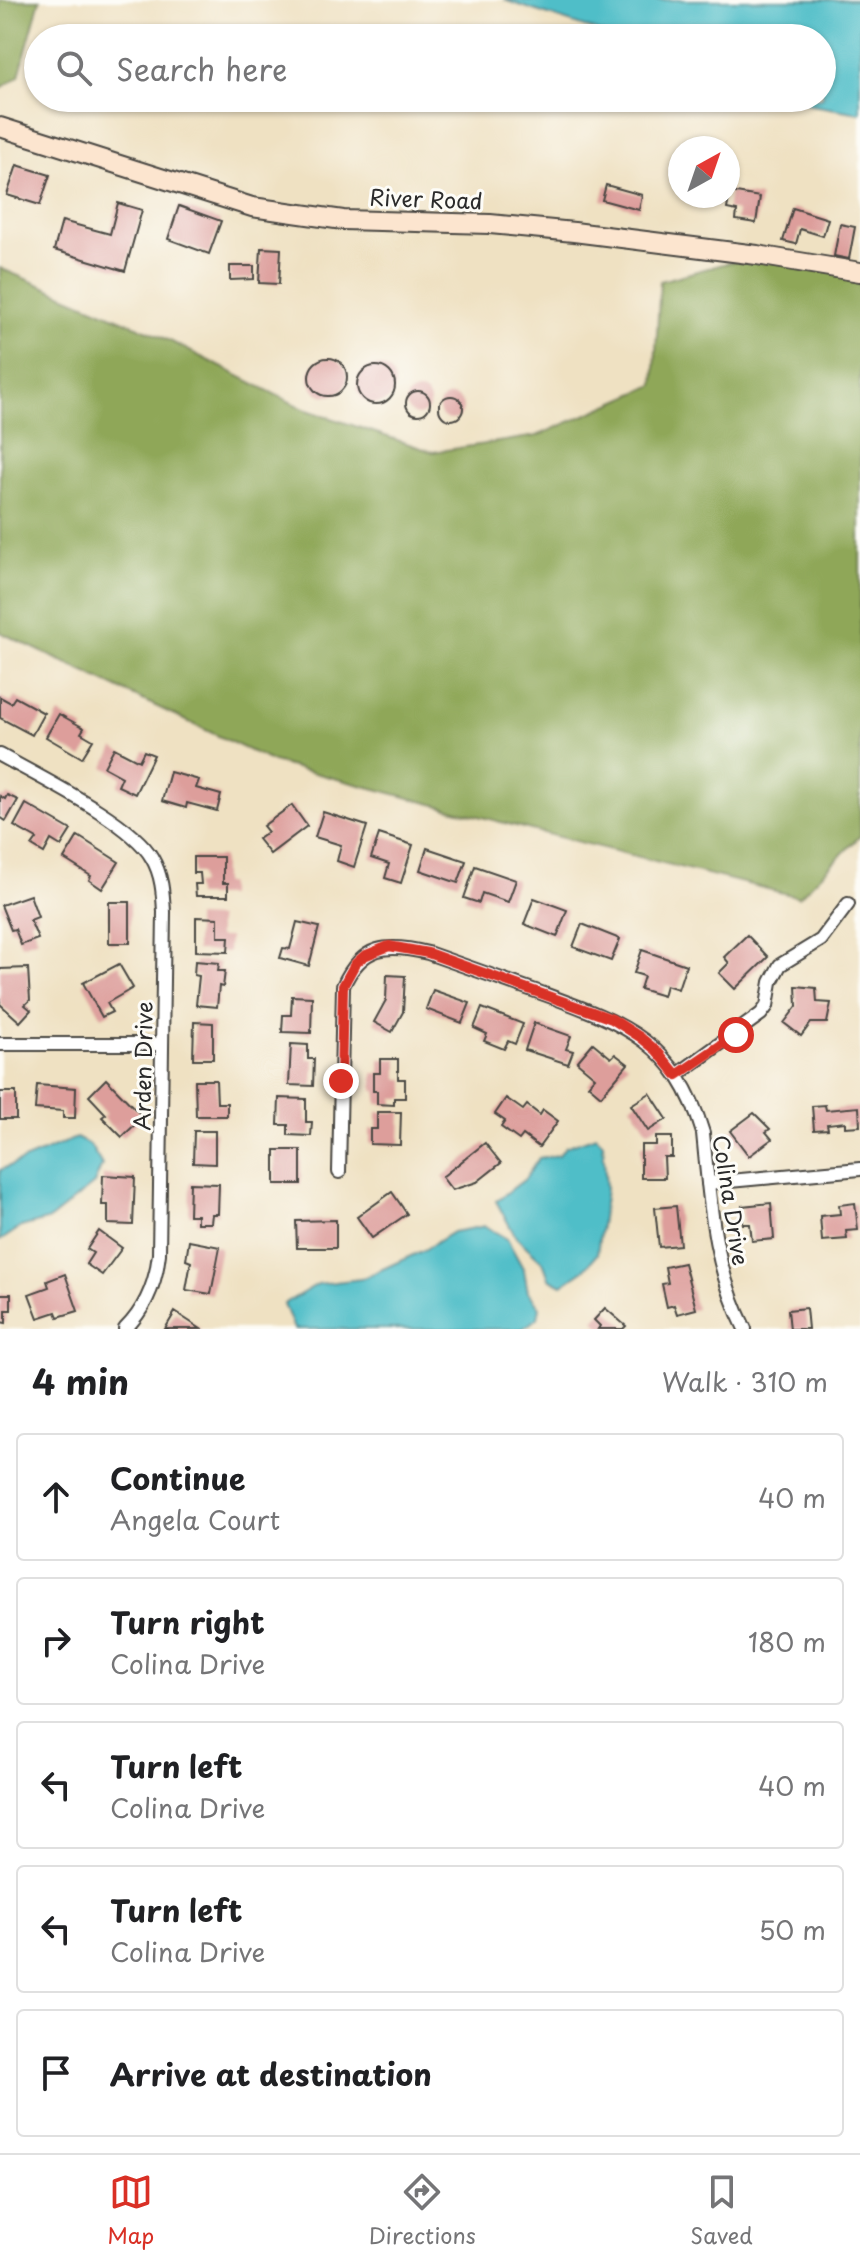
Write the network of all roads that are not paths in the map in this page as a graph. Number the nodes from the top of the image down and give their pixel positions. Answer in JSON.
{"nodes":[{"id":1,"x":0,"y":127,"type":"edge"},
{"id":2,"x":860,"y":272,"type":"edge"},
{"id":3,"x":0,"y":755,"type":"edge"},
{"id":4,"x":848,"y":904,"type":"dead end"},
{"id":5,"x":0,"y":1044,"type":"edge"},
{"id":6,"x":162,"y":1044,"type":"junction"},
{"id":7,"x":677,"y":1075,"type":"junction"},
{"id":8,"x":860,"y":1169,"type":"edge"},
{"id":9,"x":339,"y":1172,"type":"dead end"},
{"id":10,"x":708,"y":1183,"type":"junction"},
{"id":11,"x":125,"y":1329,"type":"edge"},
{"id":12,"x":745,"y":1329,"type":"edge"}],
"edges":[{"from":1,"to":2,"type":"main road","name":"River Road"},
{"from":3,"to":6,"type":"street","name":"Arden Drive"},
{"from":4,"to":7,"type":"street"},
{"from":5,"to":6,"type":"street"},
{"from":6,"to":11,"type":"street","name":"Arden Drive"},
{"from":7,"to":9,"type":"street","name":"Colina Drive"},
{"from":7,"to":10,"type":"street","name":"Colina Drive"},
{"from":8,"to":10,"type":"street"},
{"from":10,"to":12,"type":"street","name":"Colina Drive"}]}
